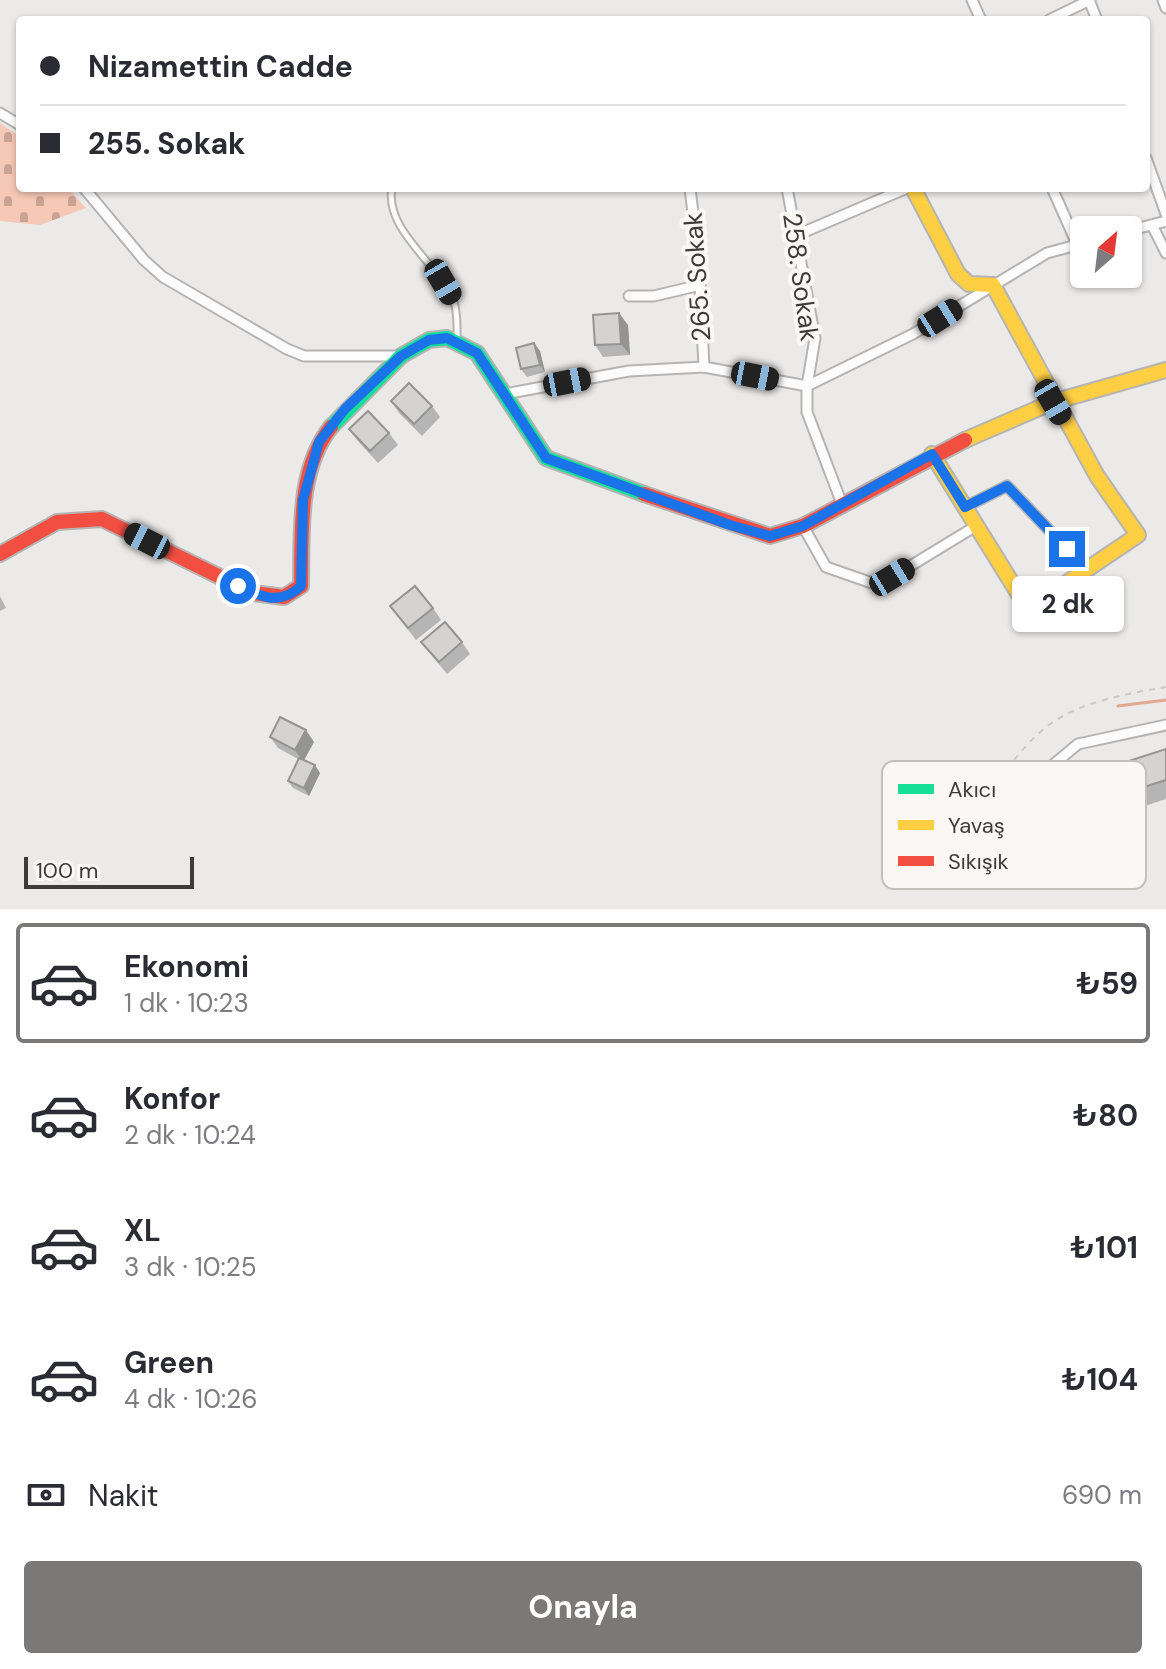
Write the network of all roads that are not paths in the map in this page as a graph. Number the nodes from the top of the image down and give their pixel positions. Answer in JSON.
{"nodes":[{"id":1,"x":1090,"y":0,"type":"edge"},
{"id":2,"x":1163,"y":0,"type":"edge"},
{"id":3,"x":1166,"y":8,"type":"edge"},
{"id":4,"x":1057,"y":16,"type":"edge"},
{"id":5,"x":1150,"y":169,"type":"edge"},
{"id":6,"x":87,"y":192,"type":"edge"},
{"id":7,"x":392,"y":192,"type":"edge"},
{"id":8,"x":690,"y":192,"type":"edge"},
{"id":9,"x":788,"y":192,"type":"edge"},
{"id":10,"x":898,"y":192,"type":"edge"},
{"id":11,"x":915,"y":192,"type":"edge"},
{"id":12,"x":1054,"y":192,"type":"edge"},
{"id":13,"x":1166,"y":214,"type":"edge"},
{"id":14,"x":1166,"y":221,"type":"edge"},
{"id":15,"x":1070,"y":222,"type":"edge"},
{"id":16,"x":1152,"y":225,"type":"junction"},
{"id":17,"x":1142,"y":228,"type":"edge"},
{"id":18,"x":797,"y":235,"type":"junction"},
{"id":19,"x":1070,"y":246,"type":"edge"},
{"id":20,"x":1166,"y":253,"type":"edge"},
{"id":21,"x":700,"y":285,"type":"junction"},
{"id":22,"x":993,"y":285,"type":"junction"},
{"id":23,"x":629,"y":296,"type":"dead end"},
{"id":24,"x":456,"y":341,"type":"junction"},
{"id":25,"x":401,"y":356,"type":"junction"},
{"id":26,"x":704,"y":367,"type":"junction"},
{"id":27,"x":1166,"y":370,"type":"edge"},
{"id":28,"x":807,"y":386,"type":"junction"},
{"id":29,"x":505,"y":394,"type":"junction"},
{"id":30,"x":1053,"y":402,"type":"junction"},
{"id":31,"x":932,"y":454,"type":"junction"},
{"id":32,"x":842,"y":504,"type":"junction"},
{"id":33,"x":965,"y":507,"type":"junction"},
{"id":34,"x":803,"y":526,"type":"junction"},
{"id":35,"x":976,"y":526,"type":"junction"},
{"id":36,"x":0,"y":554,"type":"edge"},
{"id":37,"x":1087,"y":570,"type":"junction"},
{"id":38,"x":1166,"y":725,"type":"edge"},
{"id":39,"x":1058,"y":761,"type":"edge"}],
"edges":[{"from":1,"to":4,"type":"street"},
{"from":2,"to":3,"type":"street"},
{"from":5,"to":13,"type":"street"},
{"from":6,"to":25,"type":"street"},
{"from":7,"to":24,"type":"lane"},
{"from":8,"to":21,"type":"street","name":"265. Sokak"},
{"from":9,"to":18,"type":"street","name":"258. Sokak"},
{"from":10,"to":18,"type":"street"},
{"from":11,"to":22,"type":"street"},
{"from":12,"to":15,"type":"street"},
{"from":14,"to":16,"type":"street"},
{"from":16,"to":17,"type":"street"},
{"from":16,"to":20,"type":"street"},
{"from":18,"to":28,"type":"street","name":"258. Sokak"},
{"from":19,"to":22,"type":"street"},
{"from":21,"to":23,"type":"street"},
{"from":21,"to":26,"type":"street","name":"265. Sokak"},
{"from":22,"to":28,"type":"street"},
{"from":22,"to":30,"type":"street"},
{"from":24,"to":25,"type":"street"},
{"from":24,"to":29,"type":"street"},
{"from":25,"to":36,"type":"street"},
{"from":26,"to":28,"type":"street"},
{"from":26,"to":29,"type":"street"},
{"from":27,"to":30,"type":"street"},
{"from":28,"to":32,"type":"street","name":"258. Sokak"},
{"from":29,"to":34,"type":"street"},
{"from":30,"to":31,"type":"street"},
{"from":30,"to":37,"type":"street"},
{"from":31,"to":32,"type":"street"},
{"from":31,"to":33,"type":"street"},
{"from":32,"to":34,"type":"street"},
{"from":33,"to":35,"type":"street"},
{"from":33,"to":37,"type":"street"},
{"from":34,"to":35,"type":"street"},
{"from":35,"to":37,"type":"street"},
{"from":38,"to":39,"type":"street"}]}
